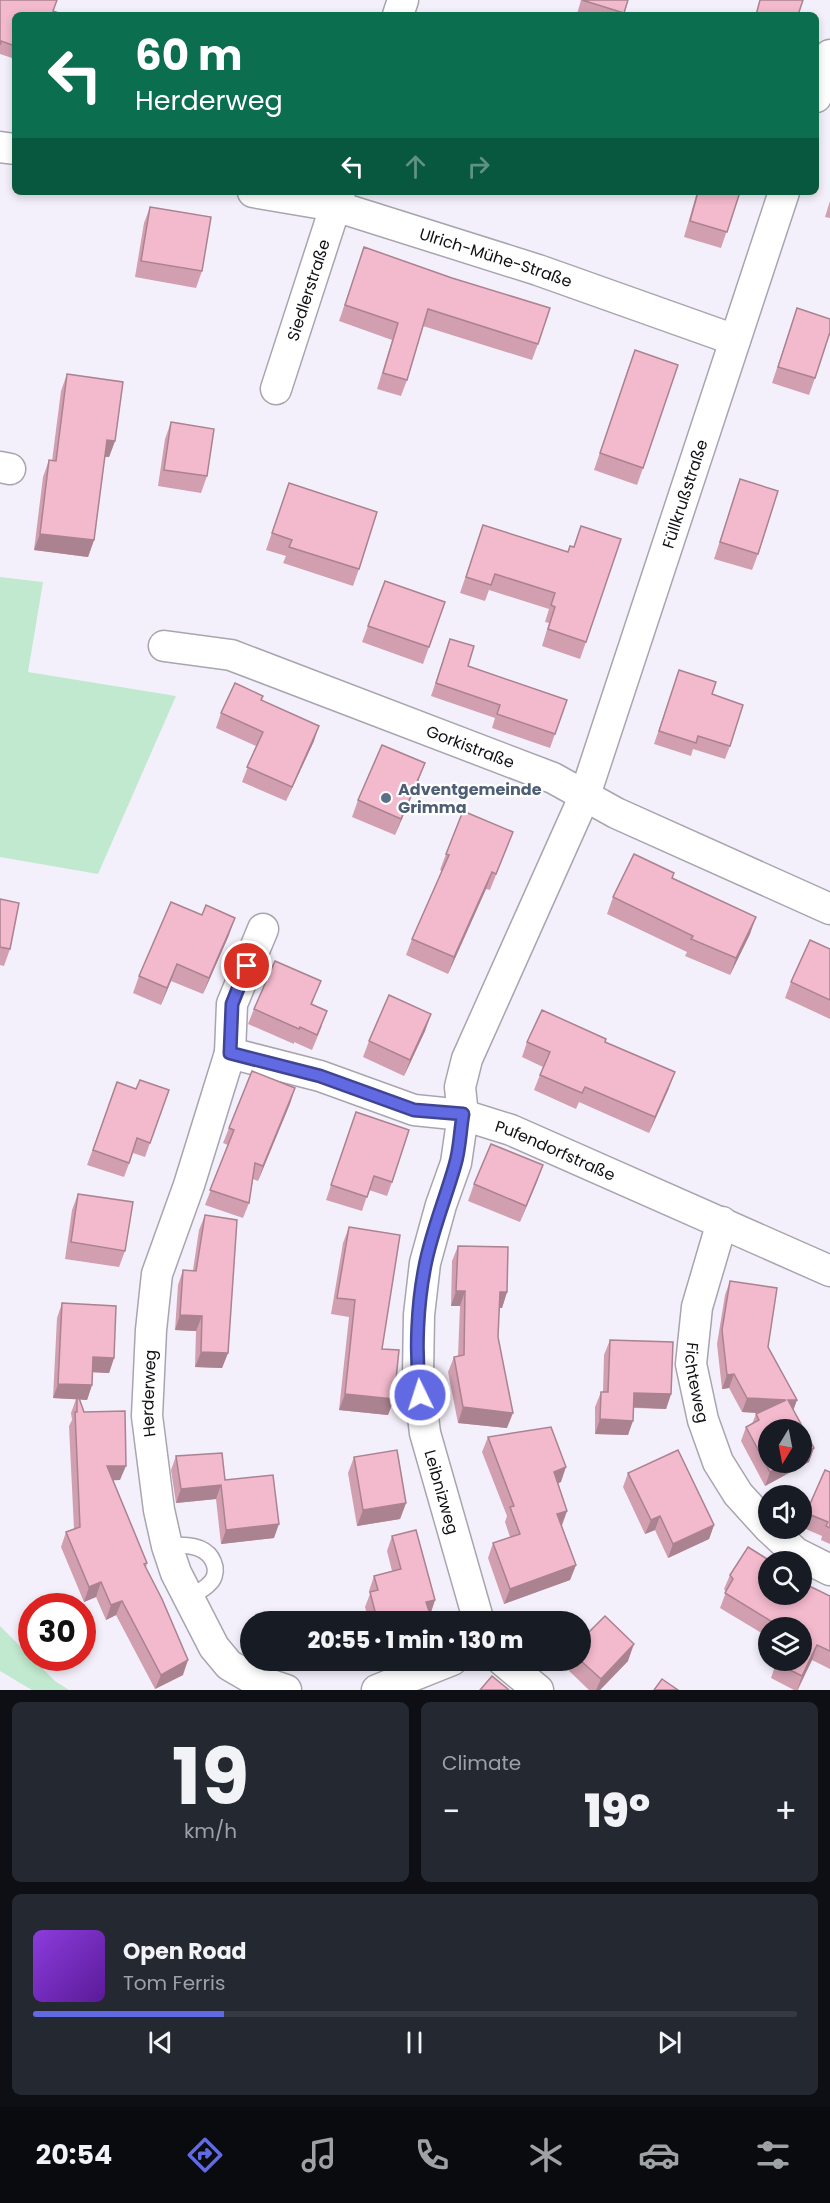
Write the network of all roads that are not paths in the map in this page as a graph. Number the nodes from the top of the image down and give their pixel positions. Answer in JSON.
{"nodes":[{"id":1,"x":830,"y":55,"type":"edge"},
{"id":2,"x":819,"y":88,"type":"edge"},
{"id":3,"x":289,"y":195,"type":"edge"},
{"id":4,"x":783,"y":195,"type":"edge"},
{"id":5,"x":338,"y":199,"type":"edge"},
{"id":6,"x":735,"y":340,"type":"junction"},
{"id":7,"x":276,"y":389,"type":"dead end"},
{"id":8,"x":164,"y":646,"type":"dead end"},
{"id":9,"x":585,"y":795,"type":"junction"},
{"id":10,"x":830,"y":909,"type":"edge"},
{"id":11,"x":263,"y":929,"type":"dead end"},
{"id":12,"x":230,"y":1053,"type":"junction"},
{"id":13,"x":463,"y":1114,"type":"junction"},
{"id":14,"x":722,"y":1222,"type":"junction"},
{"id":15,"x":830,"y":1271,"type":"edge"},
{"id":16,"x":758,"y":1516,"type":"edge"},
{"id":17,"x":781,"y":1539,"type":"edge"},
{"id":18,"x":830,"y":1570,"type":"edge"},
{"id":19,"x":476,"y":1611,"type":"edge"},
{"id":20,"x":424,"y":1671,"type":"edge"},
{"id":21,"x":515,"y":1671,"type":"edge"},
{"id":22,"x":286,"y":1690,"type":"edge"},
{"id":23,"x":377,"y":1690,"type":"edge"},
{"id":24,"x":538,"y":1690,"type":"edge"}],
"edges":[{"from":1,"to":2,"type":"street"},
{"from":3,"to":5,"type":"street","name":"Ulrich-Mühe-Straße"},
{"from":4,"to":6,"type":"street","name":"Füllkrußstraße"},
{"from":5,"to":6,"type":"street","name":"Ulrich-Mühe-Straße"},
{"from":5,"to":7,"type":"street","name":"Siedlerstraße"},
{"from":6,"to":9,"type":"street","name":"Füllkrußstraße"},
{"from":8,"to":9,"type":"street","name":"Gorkistraße"},
{"from":9,"to":10,"type":"street","name":"Gorkistraße"},
{"from":9,"to":13,"type":"street"},
{"from":11,"to":12,"type":"street","name":"Herderweg"},
{"from":12,"to":13,"type":"street"},
{"from":12,"to":22,"type":"street","name":"Herderweg"},
{"from":13,"to":14,"type":"street","name":"Pufendorfstraße"},
{"from":13,"to":19,"type":"street","name":"Leibnizweg"},
{"from":14,"to":15,"type":"street","name":"Pufendorfstraße"},
{"from":14,"to":16,"type":"street","name":"Fichteweg"},
{"from":17,"to":18,"type":"street","name":"Fichteweg"},
{"from":20,"to":23,"type":"street"},
{"from":21,"to":24,"type":"street"}]}
